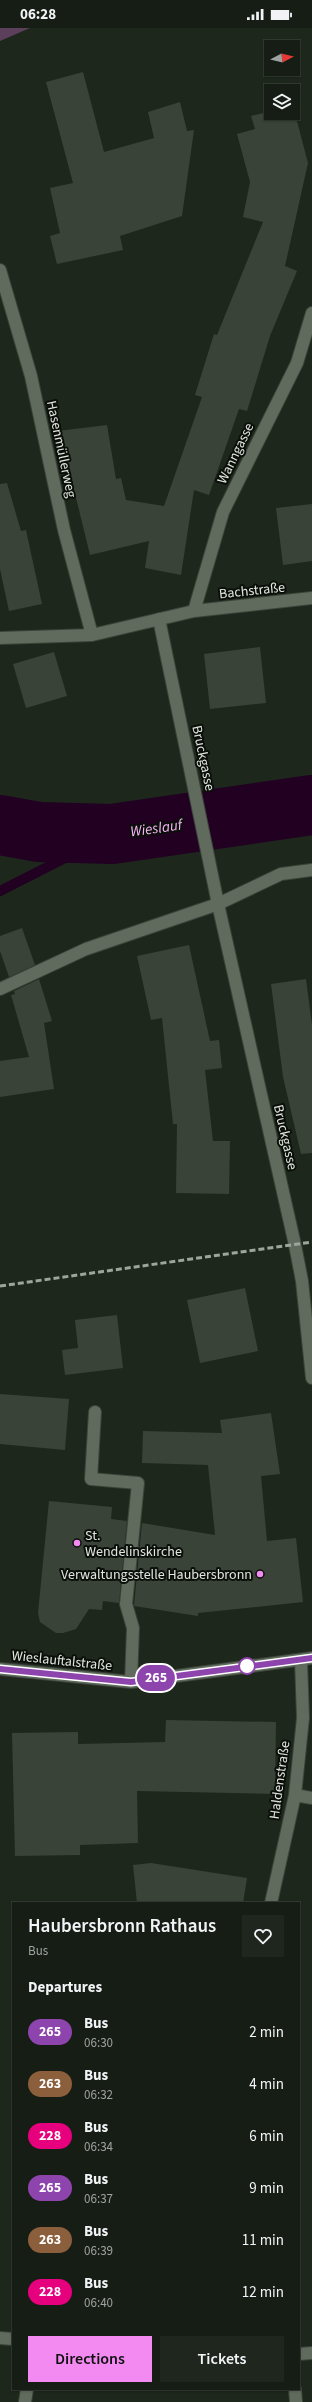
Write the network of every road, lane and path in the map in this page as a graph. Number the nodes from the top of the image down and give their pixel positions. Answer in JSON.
{"nodes":[{"id":1,"x":0,"y":270,"type":"edge"},
{"id":2,"x":312,"y":313,"type":"edge"},
{"id":3,"x":312,"y":598,"type":"edge"},
{"id":4,"x":194,"y":611,"type":"junction"},
{"id":5,"x":159,"y":620,"type":"junction"},
{"id":6,"x":92,"y":635,"type":"junction"},
{"id":7,"x":0,"y":638,"type":"edge"},
{"id":8,"x":312,"y":870,"type":"edge"},
{"id":9,"x":218,"y":904,"type":"junction"},
{"id":10,"x":0,"y":989,"type":"edge"},
{"id":11,"x":307,"y":1280,"type":"edge"},
{"id":12,"x":312,"y":1378,"type":"edge"},
{"id":13,"x":95,"y":1412,"type":"dead end"},
{"id":14,"x":307,"y":1659,"type":"edge"},
{"id":15,"x":0,"y":1669,"type":"edge"},
{"id":16,"x":131,"y":1682,"type":"junction"},
{"id":17,"x":295,"y":1795,"type":"junction"},
{"id":18,"x":312,"y":1798,"type":"edge"},
{"id":19,"x":271,"y":1902,"type":"edge"},
{"id":20,"x":0,"y":2338,"type":"edge"},
{"id":21,"x":12,"y":2339,"type":"edge"},
{"id":22,"x":312,"y":2353,"type":"edge"},
{"id":23,"x":300,"y":2354,"type":"edge"},
{"id":24,"x":27,"y":2390,"type":"edge"},
{"id":25,"x":295,"y":2390,"type":"edge"},
{"id":26,"x":25,"y":2402,"type":"edge"},
{"id":27,"x":296,"y":2402,"type":"edge"}],
"edges":[{"from":1,"to":6,"type":"street","name":"Hasenmüllerweg"},
{"from":2,"to":4,"type":"street","name":"Wanngasse"},
{"from":3,"to":4,"type":"street","name":"Bachstraße"},
{"from":4,"to":5,"type":"street"},
{"from":5,"to":6,"type":"street"},
{"from":5,"to":9,"type":"street","name":"Bruckgasse"},
{"from":6,"to":7,"type":"street"},
{"from":8,"to":9,"type":"street"},
{"from":9,"to":10,"type":"street"},
{"from":9,"to":11,"type":"street","name":"Bruckgasse"},
{"from":11,"to":12,"type":"street","name":"Bruckgasse"},
{"from":13,"to":16,"type":"street"},
{"from":14,"to":16,"type":"street","name":"Wieslauftalstraße"},
{"from":14,"to":17,"type":"street","name":"Haldenstraße"},
{"from":15,"to":16,"type":"street","name":"Wieslauftalstraße"},
{"from":17,"to":18,"type":"street"},
{"from":17,"to":19,"type":"street","name":"Haldenstraße"},
{"from":20,"to":21,"type":"street"},
{"from":22,"to":23,"type":"street"},
{"from":24,"to":26,"type":"street"},
{"from":25,"to":27,"type":"street"}]}
